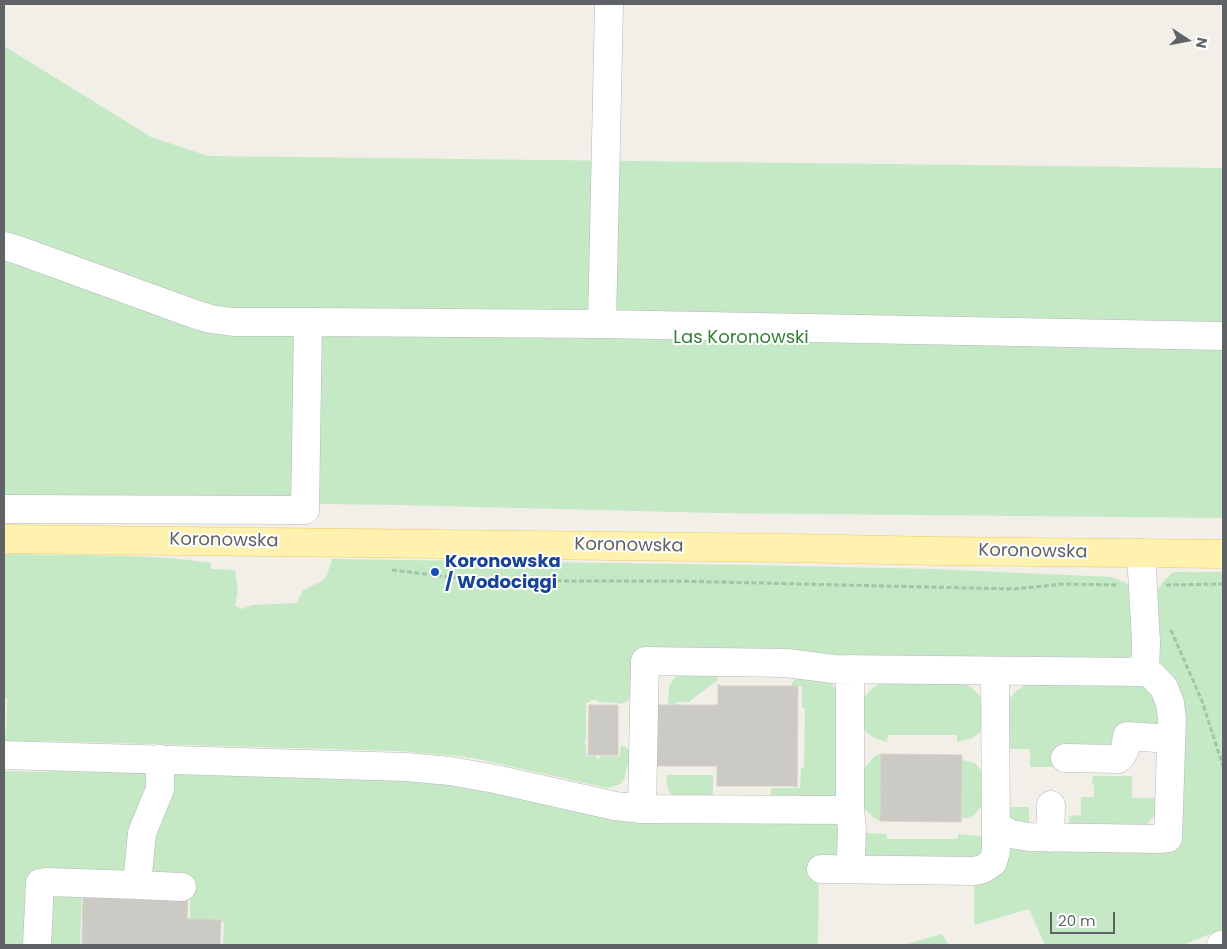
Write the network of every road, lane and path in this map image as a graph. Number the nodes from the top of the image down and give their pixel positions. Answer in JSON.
{"nodes":[{"id":1,"x":609,"y":4,"type":"edge"},
{"id":2,"x":4,"y":246,"type":"edge"},
{"id":3,"x":308,"y":322,"type":"junction"},
{"id":4,"x":602,"y":324,"type":"junction"},
{"id":5,"x":1223,"y":336,"type":"edge"},
{"id":6,"x":4,"y":508,"type":"edge"},
{"id":7,"x":4,"y":539,"type":"edge"},
{"id":8,"x":1141,"y":553,"type":"junction"},
{"id":9,"x":1223,"y":554,"type":"edge"},
{"id":10,"x":566,"y":582,"type":"dead end"},
{"id":11,"x":1223,"y":584,"type":"edge"},
{"id":12,"x":1143,"y":586,"type":"junction"},
{"id":13,"x":1168,"y":621,"type":"dead end"},
{"id":14,"x":850,"y":669,"type":"junction"},
{"id":15,"x":995,"y":671,"type":"junction"},
{"id":16,"x":1145,"y":672,"type":"junction"},
{"id":17,"x":1171,"y":739,"type":"junction"},
{"id":18,"x":4,"y":755,"type":"edge"},
{"id":19,"x":1065,"y":758,"type":"dead end"},
{"id":20,"x":160,"y":759,"type":"junction"},
{"id":21,"x":1223,"y":766,"type":"edge"},
{"id":22,"x":1050,"y":805,"type":"dead end"},
{"id":23,"x":642,"y":809,"type":"junction"},
{"id":24,"x":850,"y":810,"type":"junction"},
{"id":25,"x":996,"y":826,"type":"junction"},
{"id":26,"x":1050,"y":838,"type":"junction"},
{"id":27,"x":821,"y":869,"type":"dead end"},
{"id":28,"x":852,"y":869,"type":"junction"},
{"id":29,"x":137,"y":885,"type":"junction"},
{"id":30,"x":182,"y":887,"type":"dead end"},
{"id":31,"x":37,"y":945,"type":"edge"}],
"edges":[{"from":1,"to":4,"type":"lane"},
{"from":2,"to":3,"type":"lane"},
{"from":3,"to":4,"type":"lane"},
{"from":3,"to":6,"type":"lane"},
{"from":4,"to":5,"type":"lane"},
{"from":7,"to":8,"type":"main road","name":"Koronowska"},
{"from":8,"to":9,"type":"main road","name":"Koronowska"},
{"from":8,"to":12,"type":"lane"},
{"from":10,"to":12,"type":"path"},
{"from":11,"to":12,"type":"path"},
{"from":12,"to":16,"type":"lane"},
{"from":13,"to":21,"type":"path"},
{"from":14,"to":15,"type":"lane"},
{"from":14,"to":23,"type":"lane"},
{"from":14,"to":24,"type":"lane"},
{"from":15,"to":16,"type":"lane"},
{"from":15,"to":25,"type":"lane"},
{"from":16,"to":17,"type":"lane"},
{"from":17,"to":19,"type":"lane"},
{"from":17,"to":26,"type":"lane"},
{"from":18,"to":20,"type":"lane"},
{"from":20,"to":23,"type":"lane"},
{"from":20,"to":29,"type":"lane"},
{"from":22,"to":26,"type":"lane"},
{"from":23,"to":24,"type":"lane"},
{"from":24,"to":28,"type":"lane"},
{"from":25,"to":26,"type":"lane"},
{"from":25,"to":28,"type":"lane"},
{"from":27,"to":28,"type":"lane"},
{"from":29,"to":30,"type":"lane"},
{"from":29,"to":31,"type":"lane"}]}
